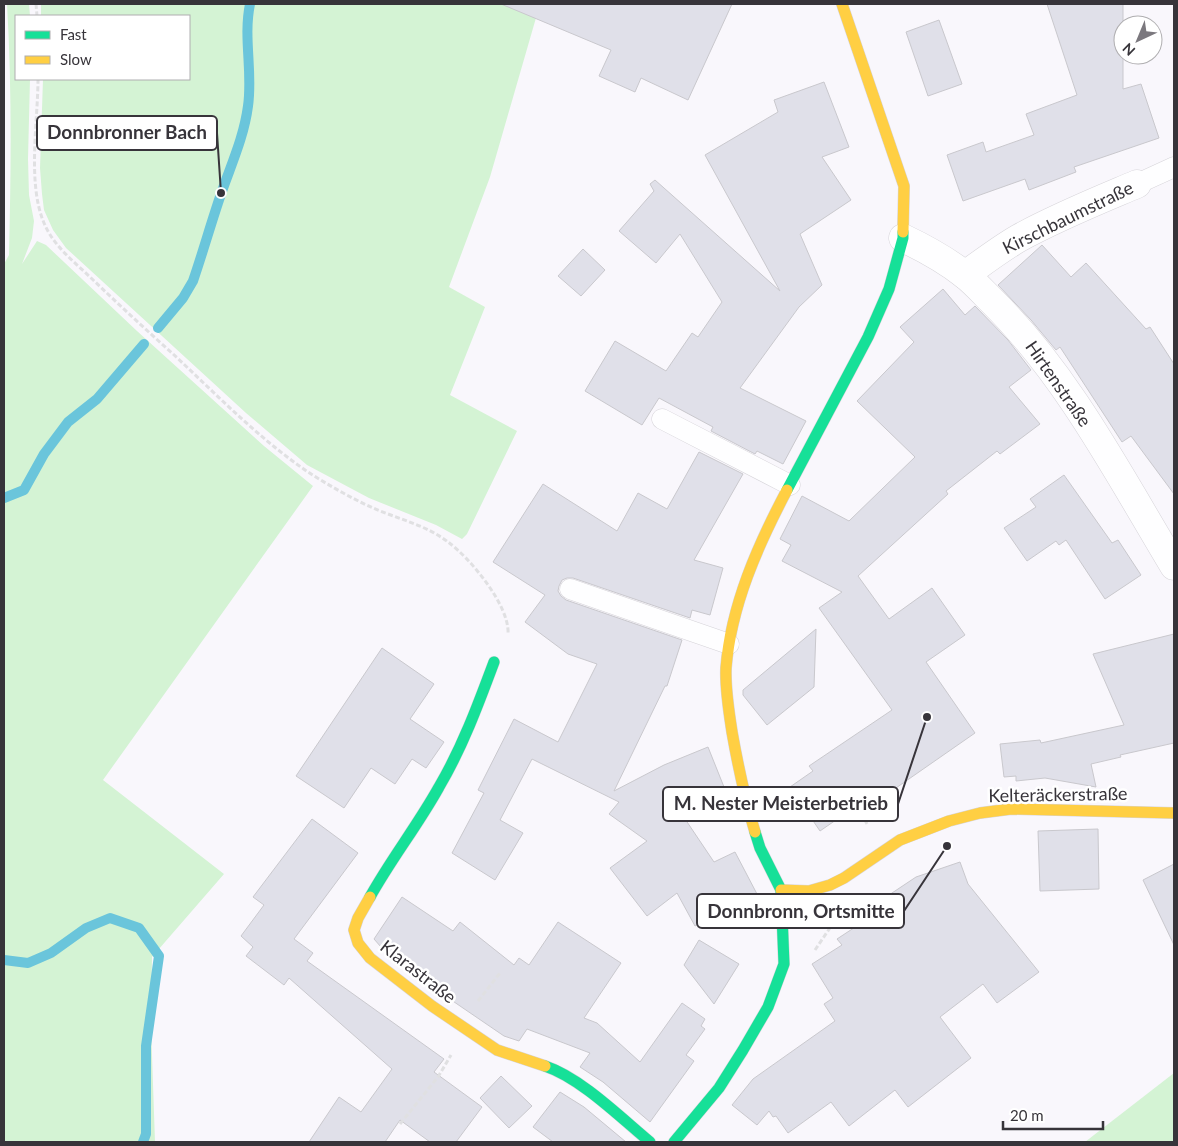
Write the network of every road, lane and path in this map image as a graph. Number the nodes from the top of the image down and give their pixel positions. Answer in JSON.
{"nodes":[{"id":1,"x":842,"y":4,"type":"edge"},
{"id":2,"x":38,"y":80,"type":"edge"},
{"id":3,"x":1174,"y":168,"type":"edge"},
{"id":4,"x":1137,"y":184,"type":"joint"},
{"id":5,"x":902,"y":238,"type":"junction"},
{"id":6,"x":965,"y":275,"type":"junction"},
{"id":7,"x":662,"y":419,"type":"dead end"},
{"id":8,"x":790,"y":485,"type":"junction"},
{"id":9,"x":1174,"y":566,"type":"edge"},
{"id":10,"x":570,"y":589,"type":"dead end"},
{"id":11,"x":728,"y":644,"type":"junction"},
{"id":12,"x":494,"y":662,"type":"joint"},
{"id":13,"x":1174,"y":813,"type":"edge"},
{"id":14,"x":781,"y":890,"type":"junction"},
{"id":15,"x":842,"y":912,"type":"dead end"},
{"id":16,"x":813,"y":953,"type":"dead end"},
{"id":17,"x":475,"y":1036,"type":"junction"},
{"id":18,"x":400,"y":1124,"type":"dead end"},
{"id":19,"x":650,"y":1142,"type":"edge"},
{"id":20,"x":674,"y":1142,"type":"edge"}],
"edges":[{"from":1,"to":5,"type":"street"},
{"from":2,"to":12,"type":"path"},
{"from":3,"to":4,"type":"lane","name":"Kirschbaumstraße"},
{"from":4,"to":6,"type":"street","name":"Kirschbaumstraße"},
{"from":5,"to":6,"type":"street","name":"Hirtenstraße"},
{"from":5,"to":8,"type":"street"},
{"from":6,"to":9,"type":"street","name":"Hirtenstraße"},
{"from":7,"to":8,"type":"lane"},
{"from":8,"to":11,"type":"street"},
{"from":10,"to":11,"type":"lane"},
{"from":11,"to":14,"type":"street"},
{"from":12,"to":17,"type":"street","name":"Klarastraße"},
{"from":13,"to":14,"type":"street","name":"Kelteräckerstraße"},
{"from":14,"to":20,"type":"street"},
{"from":15,"to":16,"type":"path"},
{"from":17,"to":18,"type":"path"},
{"from":17,"to":19,"type":"street","name":"Klarastraße"}]}
